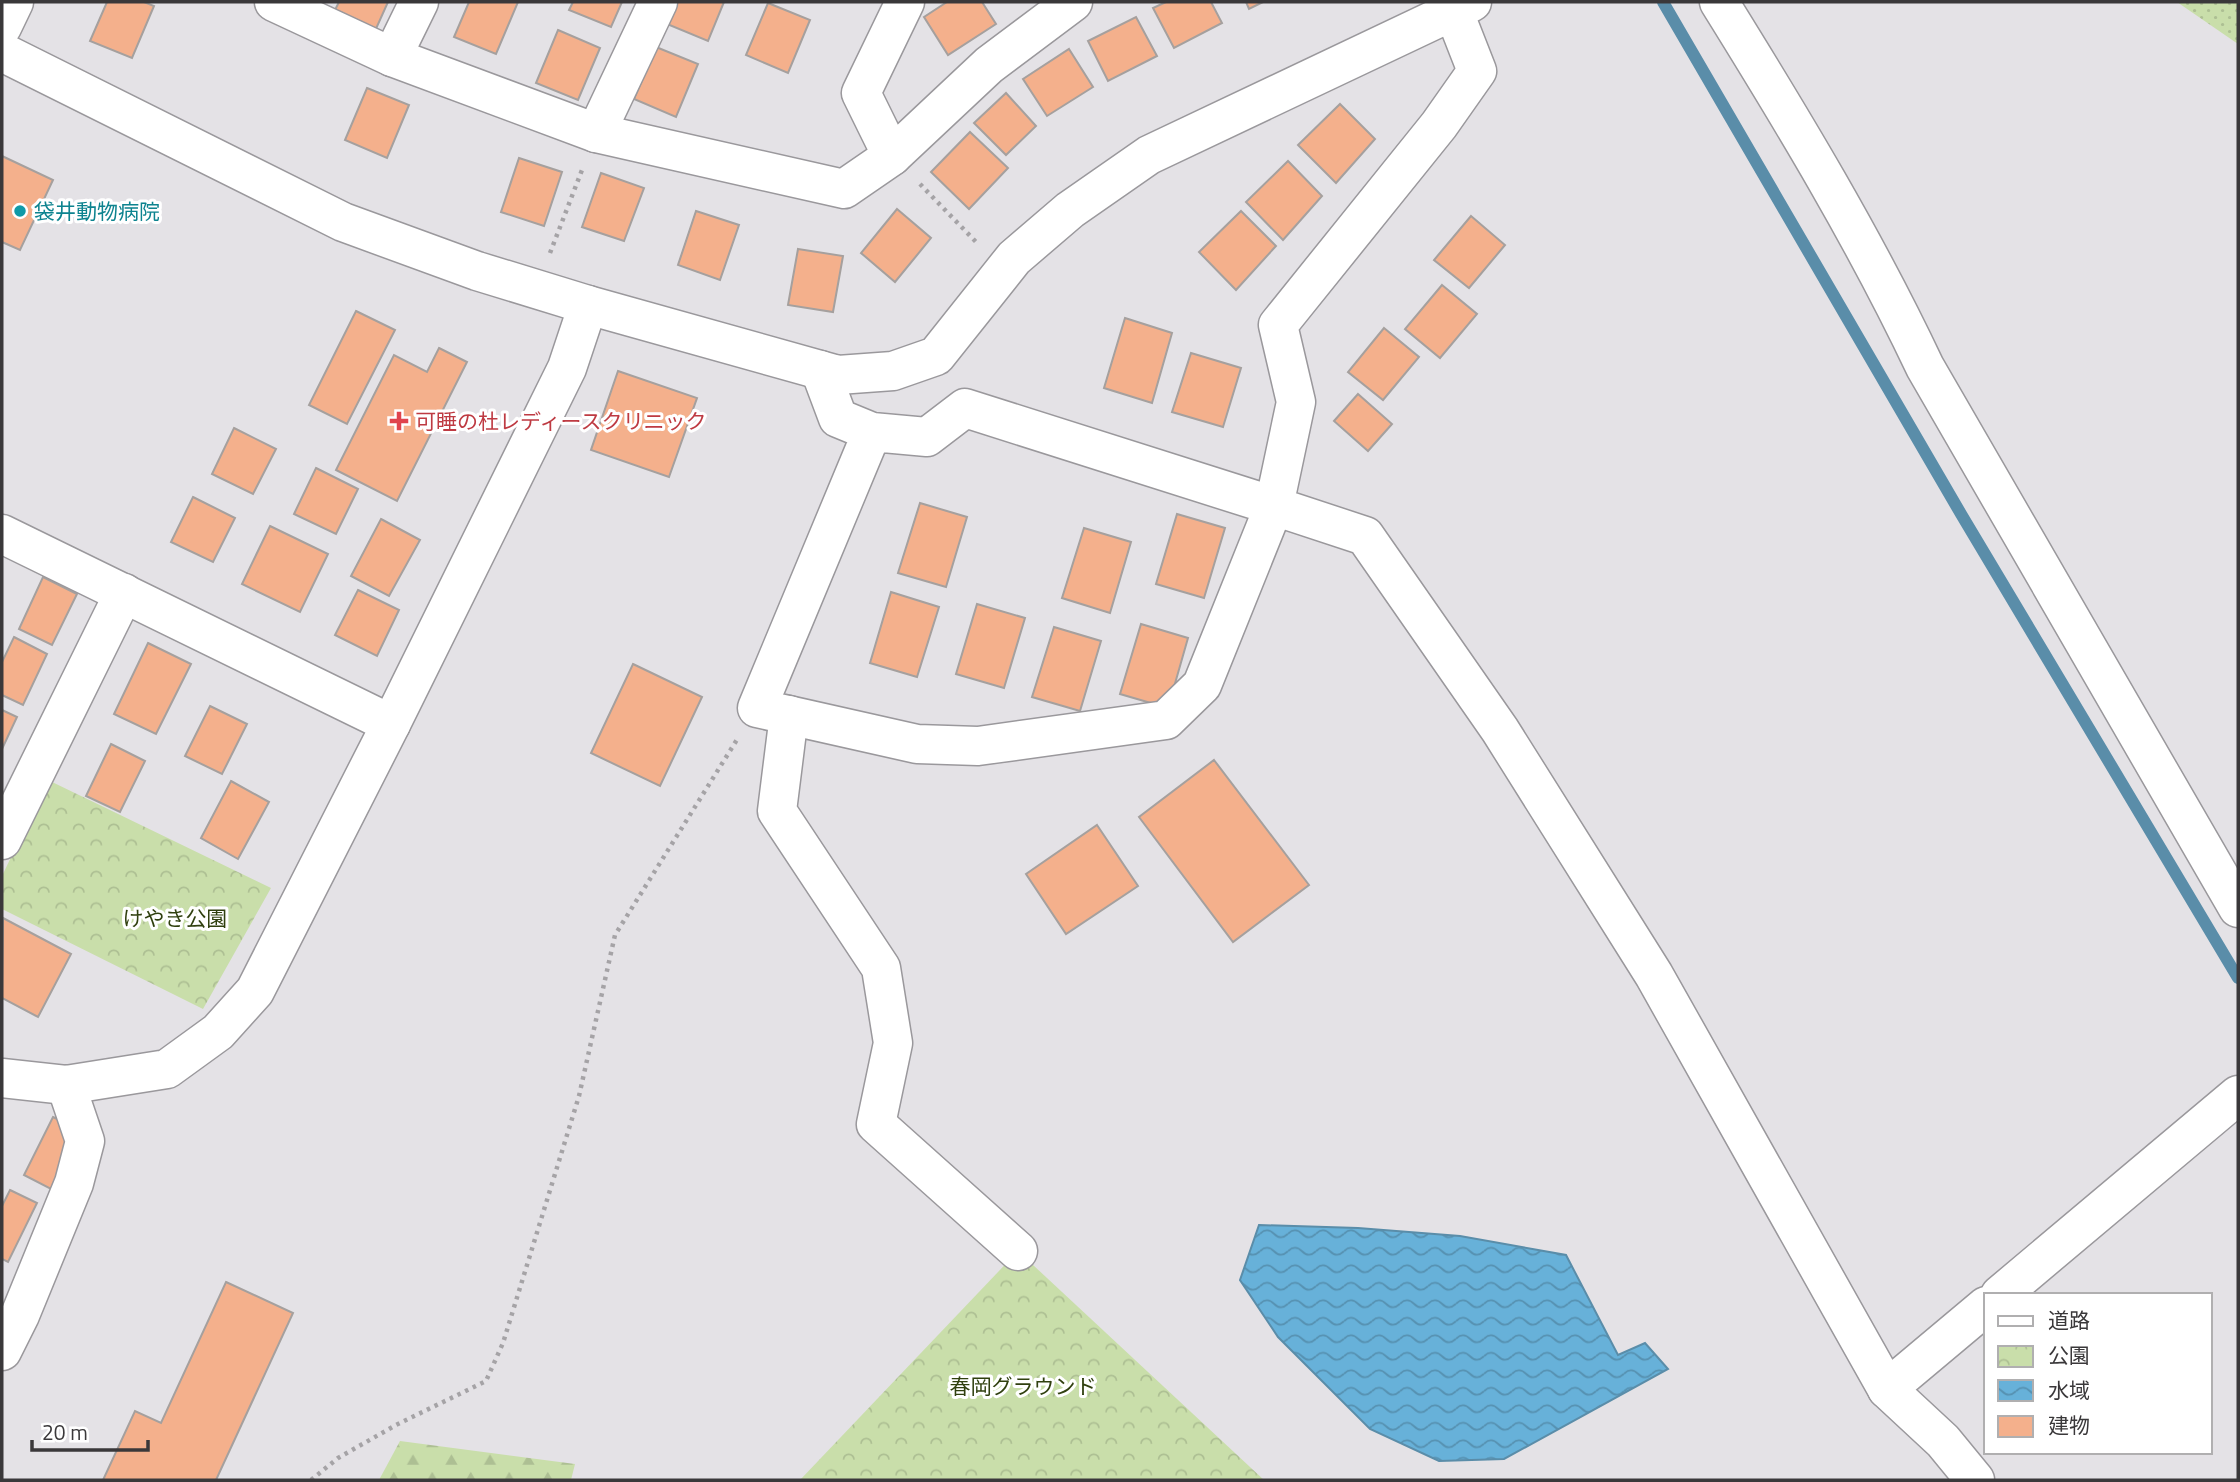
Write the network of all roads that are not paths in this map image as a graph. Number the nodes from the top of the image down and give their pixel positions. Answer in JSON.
{"nodes":[{"id":1,"x":15,"y":2,"type":"edge"},
{"id":2,"x":274,"y":2,"type":"edge"},
{"id":3,"x":419,"y":2,"type":"edge"},
{"id":4,"x":658,"y":2,"type":"edge"},
{"id":5,"x":905,"y":2,"type":"edge"},
{"id":6,"x":1073,"y":2,"type":"edge"},
{"id":7,"x":1719,"y":2,"type":"edge"},
{"id":8,"x":1458,"y":5,"type":"edge"},
{"id":9,"x":2,"y":27,"type":"edge"},
{"id":10,"x":2,"y":52,"type":"edge"},
{"id":11,"x":392,"y":57,"type":"junction"},
{"id":12,"x":596,"y":133,"type":"junction"},
{"id":13,"x":892,"y":156,"type":"junction"},
{"id":14,"x":588,"y":305,"type":"junction"},
{"id":15,"x":820,"y":370,"type":"junction"},
{"id":16,"x":872,"y":432,"type":"junction"},
{"id":17,"x":1274,"y":506,"type":"junction"},
{"id":18,"x":2,"y":534,"type":"edge"},
{"id":19,"x":124,"y":593,"type":"junction"},
{"id":20,"x":773,"y":711,"type":"junction"},
{"id":21,"x":391,"y":724,"type":"junction"},
{"id":22,"x":2,"y":839,"type":"edge"},
{"id":23,"x":2238,"y":908,"type":"edge"},
{"id":24,"x":2,"y":1078,"type":"edge"},
{"id":25,"x":66,"y":1085,"type":"junction"},
{"id":26,"x":2238,"y":1095,"type":"edge"},
{"id":27,"x":1018,"y":1251,"type":"dead end"},
{"id":28,"x":2002,"y":1293,"type":"edge"},
{"id":29,"x":1984,"y":1308,"type":"edge"},
{"id":30,"x":11,"y":1311,"type":"edge"},
{"id":31,"x":2,"y":1351,"type":"edge"},
{"id":32,"x":1887,"y":1389,"type":"junction"},
{"id":33,"x":1975,"y":1480,"type":"edge"}],
"edges":[{"from":1,"to":9,"type":"street"},
{"from":2,"to":11,"type":"street"},
{"from":3,"to":11,"type":"street"},
{"from":4,"to":12,"type":"street"},
{"from":5,"to":13,"type":"street"},
{"from":6,"to":13,"type":"street"},
{"from":7,"to":23,"type":"street"},
{"from":8,"to":15,"type":"street"},
{"from":8,"to":17,"type":"street"},
{"from":10,"to":14,"type":"street"},
{"from":11,"to":12,"type":"street"},
{"from":12,"to":13,"type":"street"},
{"from":14,"to":15,"type":"street"},
{"from":14,"to":21,"type":"street"},
{"from":15,"to":16,"type":"street"},
{"from":16,"to":17,"type":"street"},
{"from":16,"to":20,"type":"street"},
{"from":17,"to":20,"type":"street"},
{"from":17,"to":32,"type":"street"},
{"from":18,"to":19,"type":"street"},
{"from":19,"to":21,"type":"street"},
{"from":19,"to":22,"type":"street"},
{"from":20,"to":27,"type":"street"},
{"from":21,"to":25,"type":"street"},
{"from":24,"to":25,"type":"street"},
{"from":25,"to":30,"type":"street"},
{"from":26,"to":28,"type":"street"},
{"from":29,"to":32,"type":"street"},
{"from":30,"to":31,"type":"street"},
{"from":32,"to":33,"type":"street"}]}
